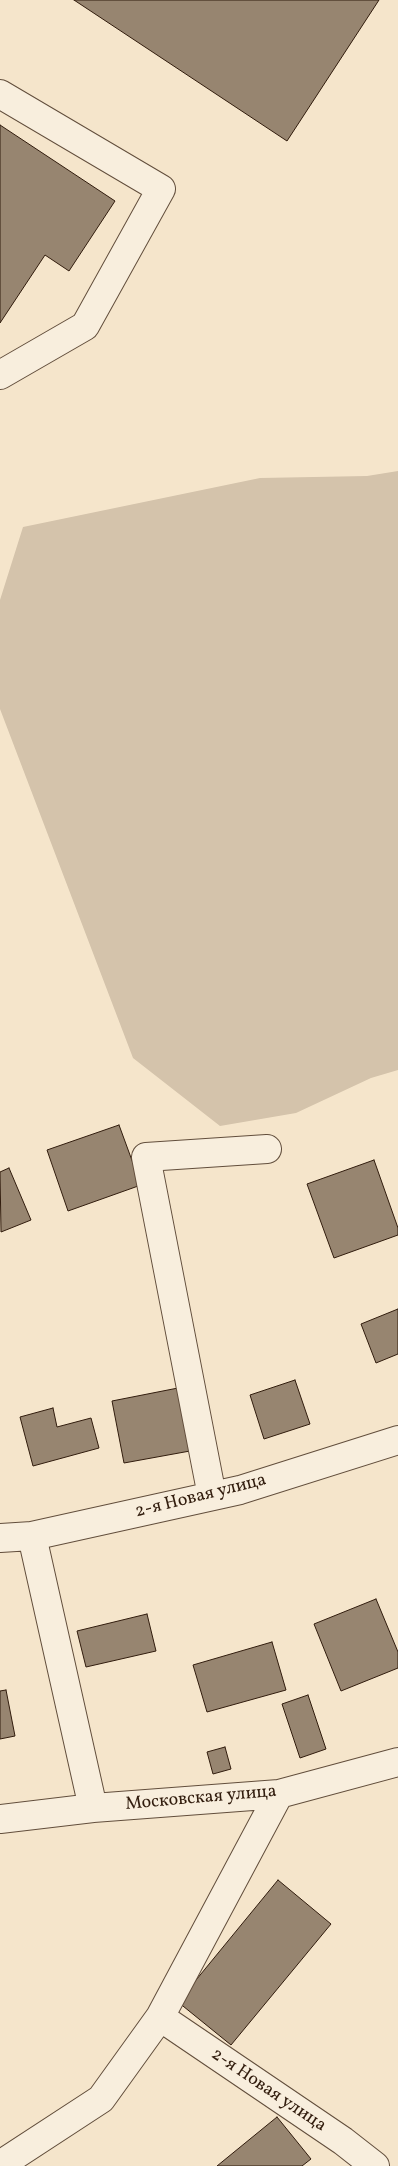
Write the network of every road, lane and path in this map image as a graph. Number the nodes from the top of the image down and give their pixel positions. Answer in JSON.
{"nodes":[{"id":1,"x":0,"y":94,"type":"edge"},
{"id":2,"x":0,"y":374,"type":"edge"},
{"id":3,"x":266,"y":1149,"type":"dead end"},
{"id":4,"x":398,"y":1440,"type":"edge"},
{"id":5,"x":212,"y":1496,"type":"junction"},
{"id":6,"x":32,"y":1536,"type":"junction"},
{"id":7,"x":0,"y":1538,"type":"edge"},
{"id":8,"x":398,"y":1762,"type":"edge"},
{"id":9,"x":279,"y":1794,"type":"junction"},
{"id":10,"x":93,"y":1808,"type":"junction"},
{"id":11,"x":0,"y":1819,"type":"edge"},
{"id":12,"x":160,"y":2017,"type":"junction"},
{"id":13,"x":0,"y":2165,"type":"edge"},
{"id":14,"x":376,"y":2166,"type":"edge"}],
"edges":[{"from":1,"to":2,"type":"street"},
{"from":3,"to":5,"type":"street"},
{"from":4,"to":5,"type":"street","name":"2-я Новая улица"},
{"from":5,"to":6,"type":"street","name":"2-я Новая улица"},
{"from":6,"to":7,"type":"street","name":"2-я Новая улица"},
{"from":6,"to":10,"type":"street"},
{"from":8,"to":9,"type":"street","name":"Московская улица"},
{"from":9,"to":10,"type":"street","name":"Московская улица"},
{"from":9,"to":12,"type":"street"},
{"from":10,"to":11,"type":"street","name":"Московская улица"},
{"from":12,"to":13,"type":"street"},
{"from":12,"to":14,"type":"street","name":"2-я Новая улица"}]}
